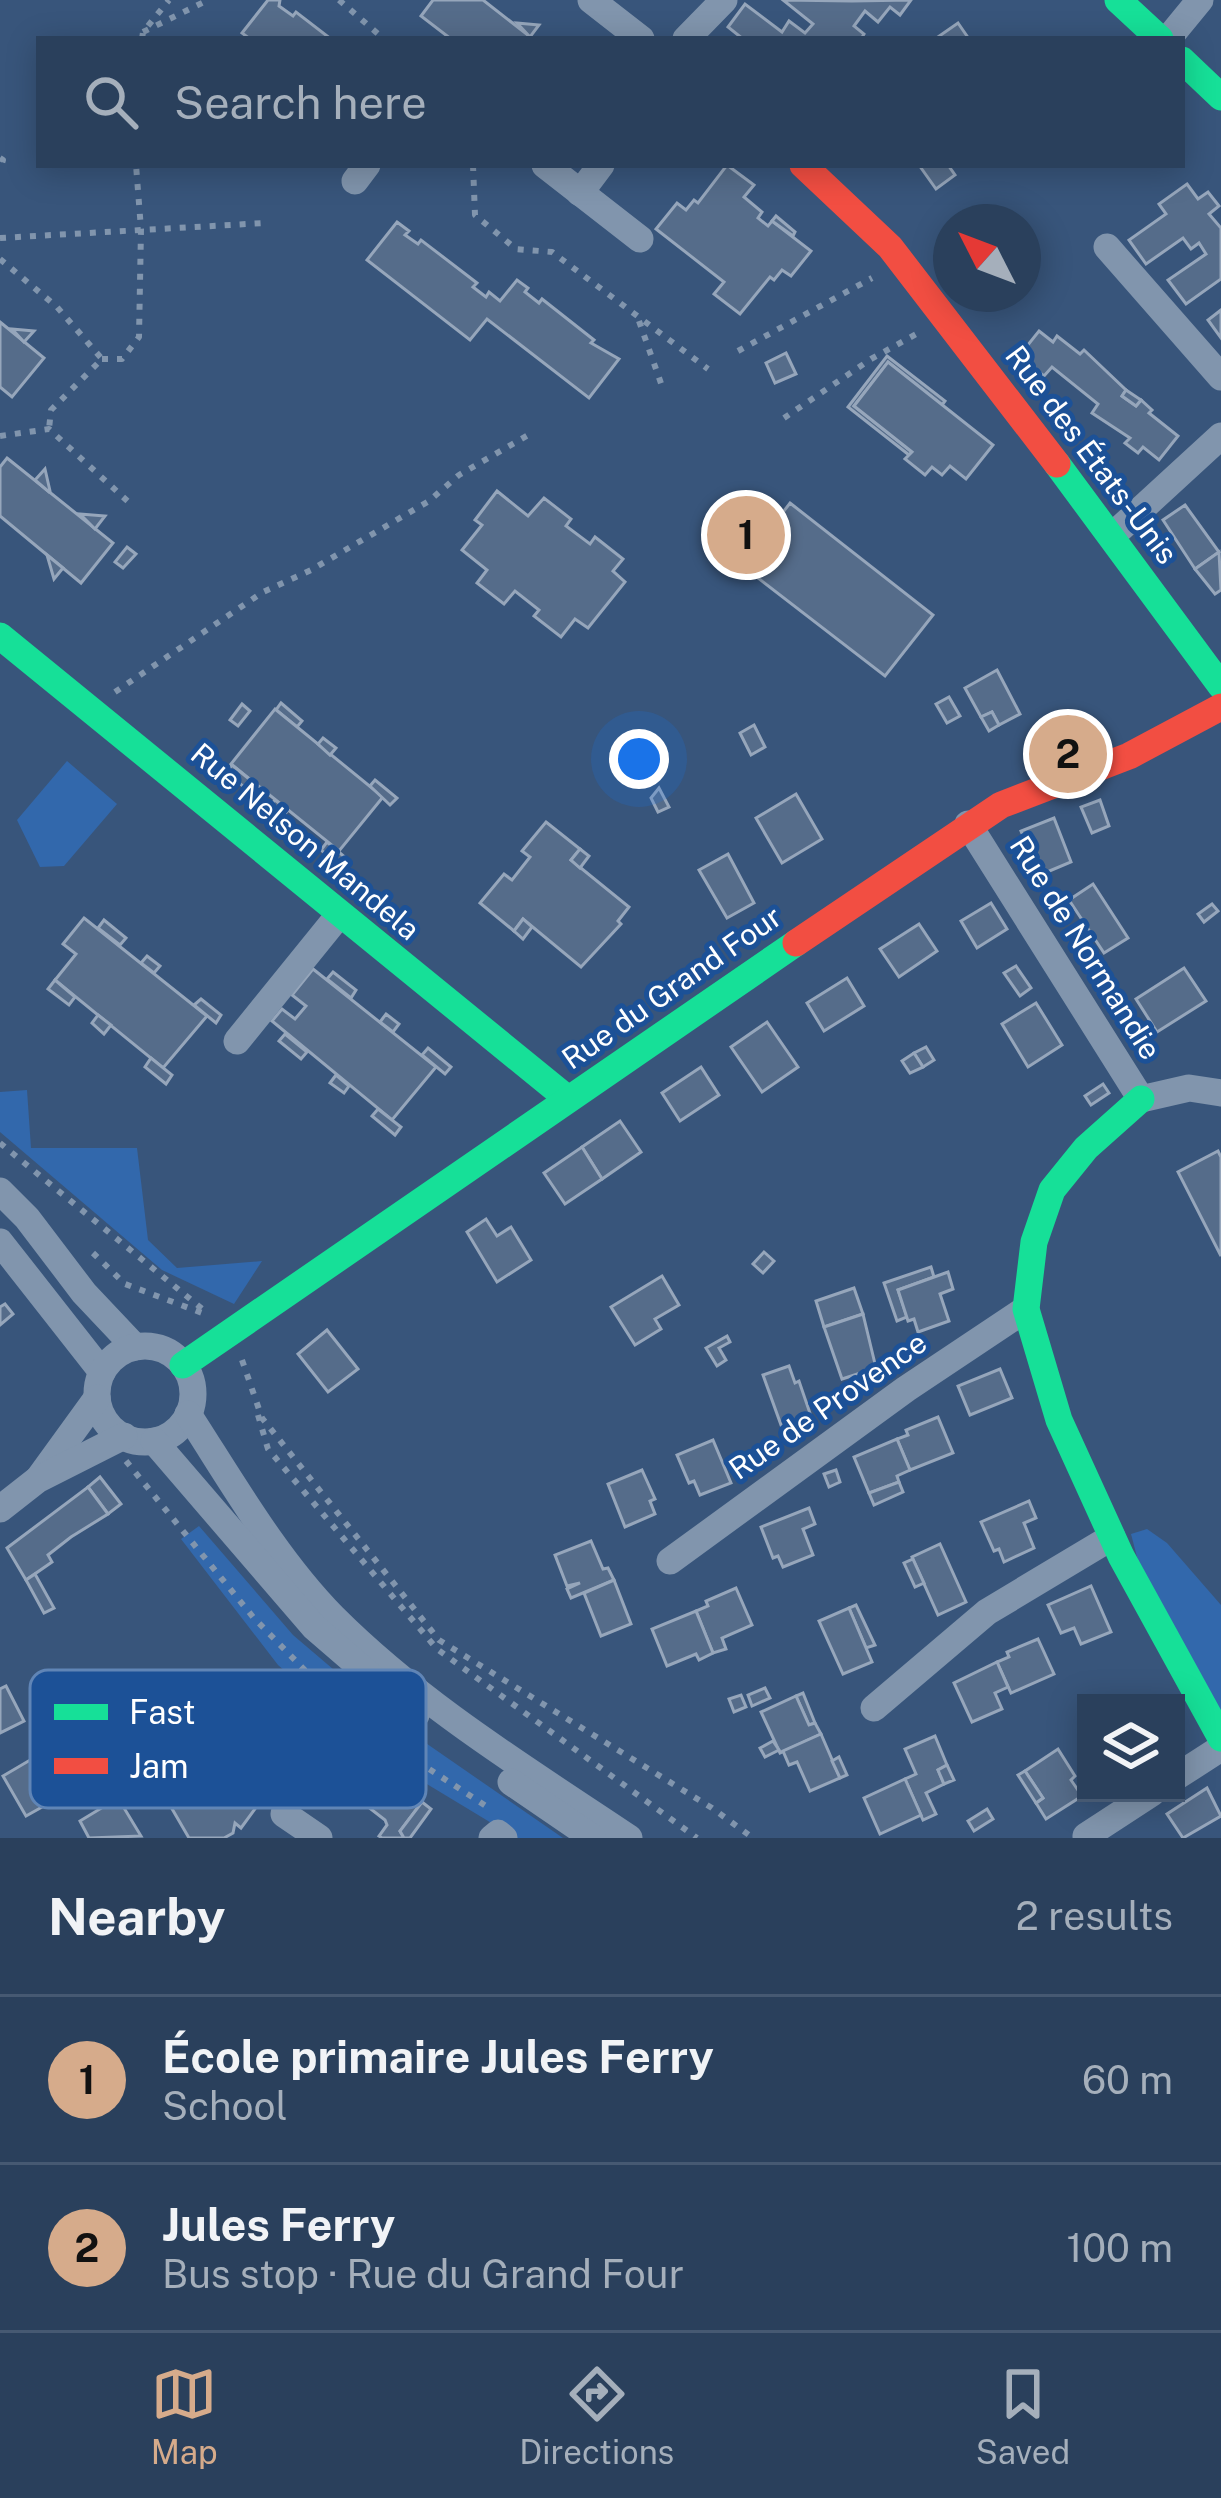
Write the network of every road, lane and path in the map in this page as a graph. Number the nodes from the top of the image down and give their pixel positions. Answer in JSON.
{"nodes":[{"id":1,"x":169,"y":0,"type":"edge"},
{"id":2,"x":208,"y":0,"type":"edge"},
{"id":3,"x":339,"y":0,"type":"edge"},
{"id":4,"x":591,"y":0,"type":"edge"},
{"id":5,"x":724,"y":0,"type":"edge"},
{"id":6,"x":1118,"y":0,"type":"edge"},
{"id":7,"x":1200,"y":0,"type":"edge"},
{"id":8,"x":143,"y":35,"type":"edge"},
{"id":9,"x":381,"y":36,"type":"edge"},
{"id":10,"x":637,"y":36,"type":"edge"},
{"id":11,"x":689,"y":36,"type":"edge"},
{"id":12,"x":1160,"y":36,"type":"edge"},
{"id":13,"x":1167,"y":36,"type":"edge"},
{"id":14,"x":1185,"y":63,"type":"edge"},
{"id":15,"x":1221,"y":97,"type":"edge"},
{"id":16,"x":0,"y":158,"type":"edge"},
{"id":17,"x":136,"y":168,"type":"edge"},
{"id":18,"x":472,"y":168,"type":"edge"},
{"id":19,"x":549,"y":168,"type":"edge"},
{"id":20,"x":599,"y":168,"type":"edge"},
{"id":21,"x":806,"y":168,"type":"edge"},
{"id":22,"x":0,"y":170,"type":"edge"},
{"id":23,"x":580,"y":193,"type":"junction"},
{"id":24,"x":265,"y":223,"type":"dead end"},
{"id":25,"x":140,"y":230,"type":"junction"},
{"id":26,"x":0,"y":238,"type":"edge"},
{"id":27,"x":640,"y":239,"type":"dead end"},
{"id":28,"x":1107,"y":247,"type":"dead end"},
{"id":29,"x":0,"y":259,"type":"edge"},
{"id":30,"x":902,"y":262,"type":"junction"},
{"id":31,"x":638,"y":318,"type":"junction"},
{"id":32,"x":944,"y":319,"type":"junction"},
{"id":33,"x":738,"y":351,"type":"dead end"},
{"id":34,"x":102,"y":359,"type":"junction"},
{"id":35,"x":707,"y":370,"type":"dead end"},
{"id":36,"x":1221,"y":377,"type":"edge"},
{"id":37,"x":663,"y":389,"type":"dead end"},
{"id":38,"x":784,"y":418,"type":"dead end"},
{"id":39,"x":50,"y":429,"type":"junction"},
{"id":40,"x":530,"y":434,"type":"dead end"},
{"id":41,"x":0,"y":436,"type":"edge"},
{"id":42,"x":1221,"y":436,"type":"edge"},
{"id":43,"x":134,"y":507,"type":"dead end"},
{"id":44,"x":1112,"y":536,"type":"junction"},
{"id":45,"x":0,"y":636,"type":"edge"},
{"id":46,"x":1221,"y":686,"type":"edge"},
{"id":47,"x":1221,"y":707,"type":"edge"},
{"id":48,"x":92,"y":708,"type":"junction"},
{"id":49,"x":968,"y":824,"type":"junction"},
{"id":50,"x":339,"y":915,"type":"junction"},
{"id":51,"x":237,"y":1041,"type":"dead end"},
{"id":52,"x":1221,"y":1093,"type":"edge"},
{"id":53,"x":568,"y":1099,"type":"junction"},
{"id":54,"x":1141,"y":1100,"type":"junction"},
{"id":55,"x":0,"y":1143,"type":"edge"},
{"id":56,"x":0,"y":1191,"type":"edge"},
{"id":57,"x":0,"y":1242,"type":"edge"},
{"id":58,"x":82,"y":1242,"type":"dead end"},
{"id":59,"x":1027,"y":1310,"type":"junction"},
{"id":60,"x":135,"y":1347,"type":"junction"},
{"id":61,"x":183,"y":1365,"type":"junction"},
{"id":62,"x":99,"y":1385,"type":"junction"},
{"id":63,"x":188,"y":1414,"type":"junction"},
{"id":64,"x":124,"y":1436,"type":"junction"},
{"id":65,"x":154,"y":1441,"type":"junction"},
{"id":66,"x":37,"y":1480,"type":"junction"},
{"id":67,"x":0,"y":1509,"type":"edge"},
{"id":68,"x":1112,"y":1537,"type":"junction"},
{"id":69,"x":670,"y":1562,"type":"dead end"},
{"id":70,"x":363,"y":1670,"type":"edge"},
{"id":71,"x":392,"y":1670,"type":"edge"},
{"id":72,"x":426,"y":1701,"type":"edge"},
{"id":73,"x":874,"y":1708,"type":"dead end"},
{"id":74,"x":426,"y":1724,"type":"edge"},
{"id":75,"x":1221,"y":1738,"type":"edge"},
{"id":76,"x":1221,"y":1748,"type":"edge"},
{"id":77,"x":1185,"y":1771,"type":"edge"},
{"id":78,"x":1137,"y":1802,"type":"edge"},
{"id":79,"x":284,"y":1814,"type":"dead end"},
{"id":80,"x":1086,"y":1836,"type":"edge"},
{"id":81,"x":320,"y":1838,"type":"edge"},
{"id":82,"x":492,"y":1838,"type":"edge"},
{"id":83,"x":505,"y":1838,"type":"edge"},
{"id":84,"x":593,"y":1838,"type":"edge"},
{"id":85,"x":629,"y":1838,"type":"edge"},
{"id":86,"x":697,"y":1838,"type":"edge"},
{"id":87,"x":753,"y":1838,"type":"edge"}],
"edges":[{"from":1,"to":8,"type":"path"},
{"from":2,"to":8,"type":"path"},
{"from":3,"to":9,"type":"path"},
{"from":4,"to":10,"type":"street"},
{"from":5,"to":11,"type":"street"},
{"from":6,"to":12,"type":"street"},
{"from":7,"to":13,"type":"street"},
{"from":14,"to":15,"type":"street"},
{"from":16,"to":22,"type":"path"},
{"from":17,"to":25,"type":"path"},
{"from":18,"to":31,"type":"path"},
{"from":19,"to":23,"type":"street"},
{"from":20,"to":23,"type":"street"},
{"from":21,"to":30,"type":"street","name":"Rue des États-Unis"},
{"from":23,"to":27,"type":"street"},
{"from":24,"to":25,"type":"path"},
{"from":25,"to":26,"type":"path"},
{"from":25,"to":34,"type":"path"},
{"from":28,"to":36,"type":"street"},
{"from":29,"to":34,"type":"path"},
{"from":30,"to":32,"type":"street","name":"Rue des États-Unis"},
{"from":30,"to":33,"type":"path"},
{"from":31,"to":35,"type":"path"},
{"from":31,"to":37,"type":"path"},
{"from":32,"to":38,"type":"path"},
{"from":32,"to":44,"type":"street","name":"Rue des États-Unis"},
{"from":34,"to":39,"type":"path"},
{"from":39,"to":41,"type":"path"},
{"from":39,"to":43,"type":"path"},
{"from":40,"to":48,"type":"path"},
{"from":42,"to":44,"type":"street"},
{"from":44,"to":46,"type":"street","name":"Rue des États-Unis"},
{"from":45,"to":48,"type":"street","name":"Rue Nelson Mandela"},
{"from":47,"to":49,"type":"street","name":"Rue du Grand Four"},
{"from":48,"to":50,"type":"street","name":"Rue Nelson Mandela"},
{"from":49,"to":53,"type":"street","name":"Rue du Grand Four"},
{"from":49,"to":54,"type":"street","name":"Rue de Normandie"},
{"from":50,"to":51,"type":"street"},
{"from":50,"to":53,"type":"street","name":"Rue Nelson Mandela"},
{"from":52,"to":54,"type":"street","name":"Rue de Normandie"},
{"from":53,"to":61,"type":"street","name":"Rue du Grand Four"},
{"from":54,"to":59,"type":"street"},
{"from":55,"to":58,"type":"path"},
{"from":56,"to":60,"type":"street"},
{"from":57,"to":62,"type":"street"},
{"from":59,"to":68,"type":"street"},
{"from":59,"to":69,"type":"street","name":"Rue de Provence"},
{"from":60,"to":61,"type":"street"},
{"from":60,"to":62,"type":"street"},
{"from":61,"to":63,"type":"street"},
{"from":62,"to":64,"type":"street"},
{"from":62,"to":66,"type":"street"},
{"from":63,"to":65,"type":"street"},
{"from":63,"to":71,"type":"street"},
{"from":64,"to":65,"type":"street"},
{"from":64,"to":66,"type":"street"},
{"from":65,"to":70,"type":"street"},
{"from":66,"to":67,"type":"street"},
{"from":68,"to":73,"type":"street"},
{"from":68,"to":75,"type":"street"},
{"from":72,"to":85,"type":"street"},
{"from":74,"to":84,"type":"street"},
{"from":76,"to":77,"type":"street"},
{"from":78,"to":80,"type":"street"},
{"from":79,"to":81,"type":"street"},
{"from":82,"to":83,"type":"street"},
{"from":86,"to":87,"type":"path"}]}
